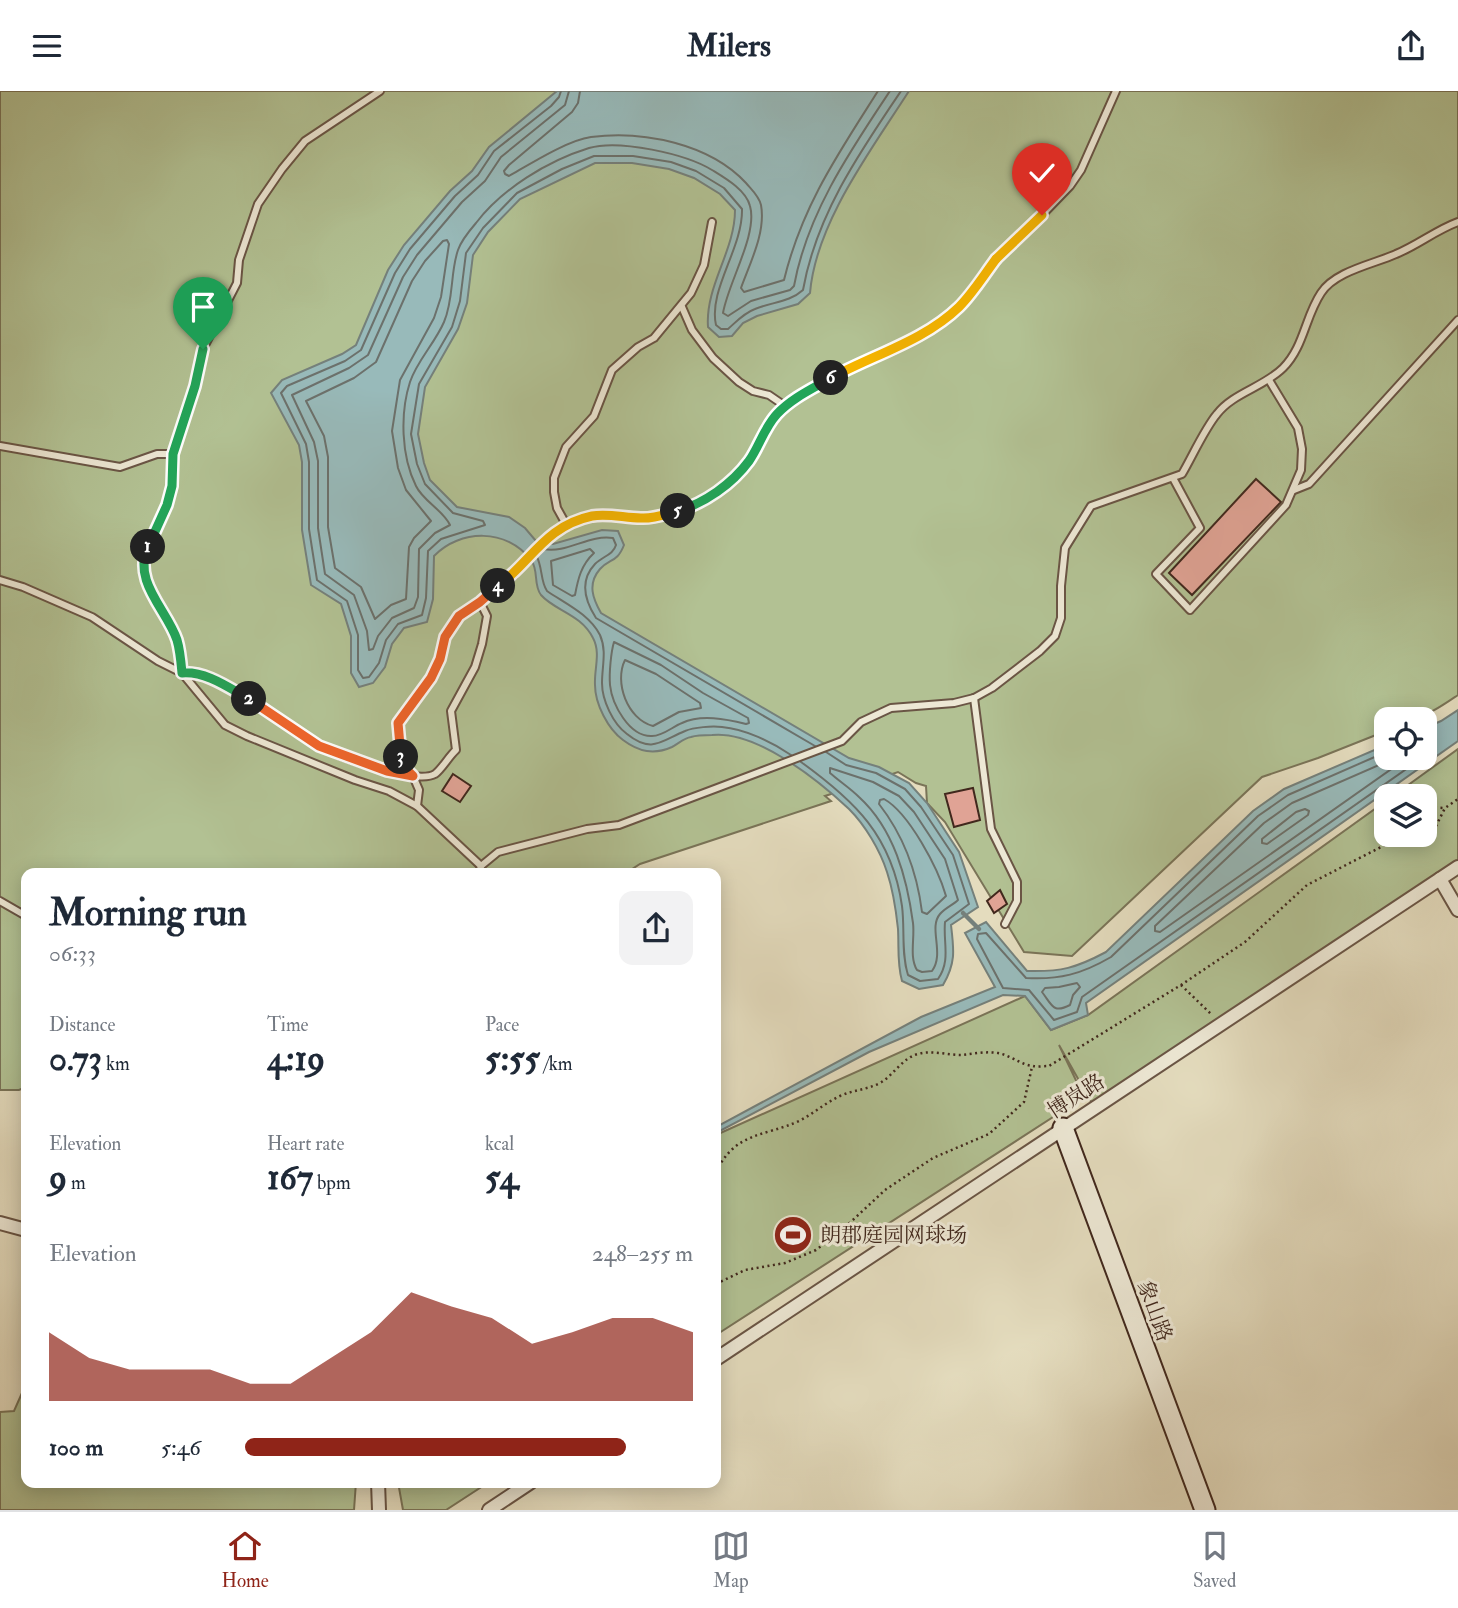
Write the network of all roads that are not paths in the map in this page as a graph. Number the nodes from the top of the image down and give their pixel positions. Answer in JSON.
{"nodes":[{"id":1,"x":380,"y":91,"type":"edge"},
{"id":2,"x":1116,"y":91,"type":"edge"},
{"id":3,"x":712,"y":222,"type":"dead end"},
{"id":4,"x":1458,"y":222,"type":"edge"},
{"id":5,"x":682,"y":307,"type":"junction"},
{"id":6,"x":1458,"y":320,"type":"edge"},
{"id":7,"x":1269,"y":380,"type":"junction"},
{"id":8,"x":785,"y":407,"type":"junction"},
{"id":9,"x":0,"y":446,"type":"edge"},
{"id":10,"x":173,"y":454,"type":"junction"},
{"id":11,"x":1172,"y":478,"type":"junction"},
{"id":12,"x":1294,"y":489,"type":"junction"},
{"id":13,"x":567,"y":526,"type":"junction"},
{"id":14,"x":0,"y":580,"type":"edge"},
{"id":15,"x":480,"y":602,"type":"junction"},
{"id":16,"x":182,"y":673,"type":"junction"},
{"id":17,"x":974,"y":698,"type":"junction"},
{"id":18,"x":413,"y":776,"type":"junction"},
{"id":19,"x":417,"y":806,"type":"junction"},
{"id":20,"x":1458,"y":867,"type":"edge"},
{"id":21,"x":478,"y":868,"type":"edge"},
{"id":22,"x":482,"y":868,"type":"edge"},
{"id":23,"x":1440,"y":879,"type":"junction"},
{"id":24,"x":0,"y":901,"type":"edge"},
{"id":25,"x":1458,"y":910,"type":"edge"},
{"id":26,"x":21,"y":913,"type":"edge"},
{"id":27,"x":1004,"y":924,"type":"dead end"},
{"id":28,"x":1063,"y":1128,"type":"junction"},
{"id":29,"x":0,"y":1223,"type":"edge"},
{"id":30,"x":21,"y":1229,"type":"edge"},
{"id":31,"x":721,"y":1356,"type":"edge"},
{"id":32,"x":378,"y":1488,"type":"edge"},
{"id":33,"x":522,"y":1488,"type":"edge"},
{"id":34,"x":379,"y":1510,"type":"edge"},
{"id":35,"x":489,"y":1510,"type":"edge"},
{"id":36,"x":1205,"y":1510,"type":"edge"}],
"edges":[{"from":1,"to":10,"type":"lane"},
{"from":2,"to":8,"type":"lane"},
{"from":3,"to":5,"type":"lane"},
{"from":4,"to":7,"type":"lane"},
{"from":5,"to":8,"type":"lane"},
{"from":5,"to":13,"type":"lane"},
{"from":6,"to":12,"type":"lane"},
{"from":7,"to":11,"type":"lane"},
{"from":7,"to":12,"type":"lane"},
{"from":8,"to":13,"type":"lane"},
{"from":9,"to":10,"type":"lane"},
{"from":10,"to":16,"type":"lane"},
{"from":11,"to":12,"type":"lane"},
{"from":11,"to":17,"type":"lane"},
{"from":13,"to":15,"type":"lane"},
{"from":14,"to":16,"type":"lane"},
{"from":15,"to":18,"type":"lane"},
{"from":15,"to":18,"type":"lane"},
{"from":16,"to":18,"type":"lane"},
{"from":16,"to":19,"type":"lane"},
{"from":17,"to":22,"type":"lane"},
{"from":17,"to":27,"type":"lane"},
{"from":18,"to":19,"type":"lane"},
{"from":19,"to":21,"type":"lane"},
{"from":20,"to":23,"type":"street","name":"博岚路"},
{"from":23,"to":25,"type":"street"},
{"from":23,"to":28,"type":"street","name":"博岚路"},
{"from":24,"to":26,"type":"lane"},
{"from":28,"to":31,"type":"street","name":"博岚路"},
{"from":28,"to":36,"type":"main road","name":"象山路"},
{"from":29,"to":30,"type":"street"},
{"from":32,"to":34,"type":"street"},
{"from":33,"to":35,"type":"street"}]}
